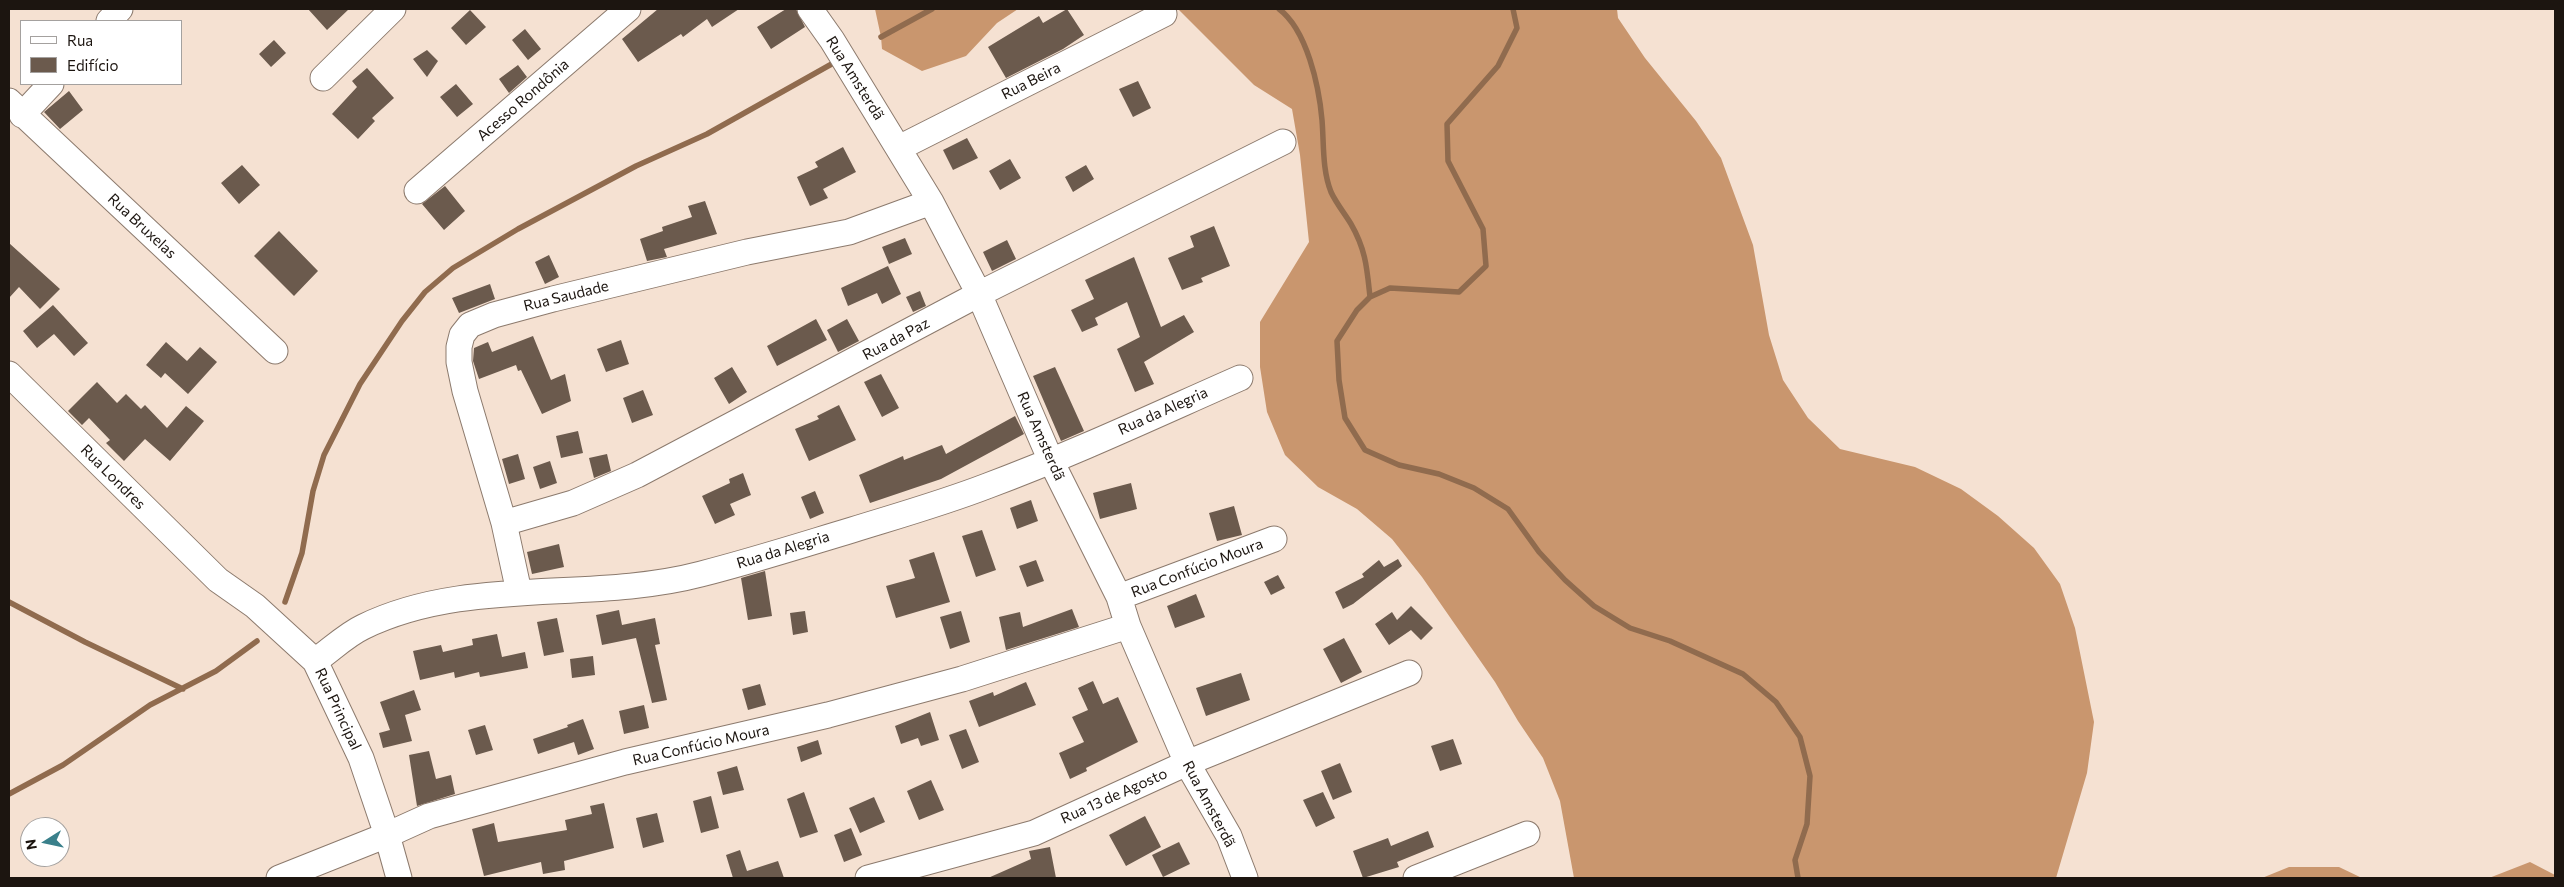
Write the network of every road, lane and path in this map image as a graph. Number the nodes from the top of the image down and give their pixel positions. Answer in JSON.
{"nodes":[{"id":1,"x":120,"y":9,"type":"edge"},
{"id":2,"x":393,"y":9,"type":"edge"},
{"id":3,"x":628,"y":9,"type":"edge"},
{"id":4,"x":810,"y":9,"type":"edge"},
{"id":5,"x":1164,"y":14,"type":"dead end"},
{"id":6,"x":110,"y":20,"type":"edge"},
{"id":7,"x":323,"y":78,"type":"dead end"},
{"id":8,"x":50,"y":85,"type":"edge"},
{"id":9,"x":16,"y":108,"type":"edge"},
{"id":10,"x":1283,"y":142,"type":"dead end"},
{"id":11,"x":899,"y":148,"type":"junction"},
{"id":12,"x":417,"y":190,"type":"dead end"},
{"id":13,"x":931,"y":202,"type":"junction"},
{"id":14,"x":979,"y":294,"type":"junction"},
{"id":15,"x":275,"y":351,"type":"dead end"},
{"id":16,"x":9,"y":374,"type":"edge"},
{"id":17,"x":1240,"y":378,"type":"dead end"},
{"id":18,"x":1051,"y":461,"type":"junction"},
{"id":19,"x":504,"y":523,"type":"junction"},
{"id":20,"x":1274,"y":539,"type":"dead end"},
{"id":21,"x":218,"y":580,"type":"joint"},
{"id":22,"x":519,"y":592,"type":"junction"},
{"id":23,"x":1120,"y":597,"type":"junction"},
{"id":24,"x":1128,"y":626,"type":"junction"},
{"id":25,"x":315,"y":660,"type":"junction"},
{"id":26,"x":1409,"y":673,"type":"dead end"},
{"id":27,"x":1187,"y":763,"type":"junction"},
{"id":28,"x":1527,"y":834,"type":"dead end"},
{"id":29,"x":387,"y":835,"type":"junction"},
{"id":30,"x":280,"y":878,"type":"edge"},
{"id":31,"x":399,"y":878,"type":"edge"},
{"id":32,"x":868,"y":878,"type":"edge"},
{"id":33,"x":1245,"y":878,"type":"edge"},
{"id":34,"x":1416,"y":878,"type":"edge"}],
"edges":[{"from":1,"to":6,"type":"street"},
{"from":2,"to":7,"type":"street"},
{"from":3,"to":12,"type":"street","name":"Acesso Rondônia"},
{"from":4,"to":11,"type":"street","name":"Rua Amsterdã"},
{"from":5,"to":11,"type":"street","name":"Rua Beira"},
{"from":8,"to":9,"type":"street"},
{"from":9,"to":15,"type":"street","name":"Rua Bruxelas"},
{"from":10,"to":14,"type":"street","name":"Rua da Paz"},
{"from":11,"to":13,"type":"street","name":"Rua Amsterdã"},
{"from":13,"to":14,"type":"street","name":"Rua Amsterdã"},
{"from":13,"to":19,"type":"street","name":"Rua Saudade"},
{"from":14,"to":18,"type":"street","name":"Rua Amsterdã"},
{"from":14,"to":19,"type":"street","name":"Rua da Paz"},
{"from":16,"to":21,"type":"street","name":"Rua Londres"},
{"from":17,"to":18,"type":"street","name":"Rua da Alegria"},
{"from":18,"to":22,"type":"street","name":"Rua da Alegria"},
{"from":18,"to":23,"type":"street","name":"Rua Amsterdã"},
{"from":19,"to":22,"type":"street","name":"Rua Saudade"},
{"from":20,"to":23,"type":"street","name":"Rua Confúcio Moura"},
{"from":21,"to":25,"type":"street","name":"Rua Principal"},
{"from":22,"to":25,"type":"street","name":"Rua da Alegria"},
{"from":23,"to":24,"type":"street","name":"Rua Amsterdã"},
{"from":24,"to":27,"type":"street","name":"Rua Amsterdã"},
{"from":24,"to":29,"type":"street","name":"Rua Confúcio Moura"},
{"from":25,"to":29,"type":"street","name":"Rua Principal"},
{"from":26,"to":27,"type":"street","name":"Rua 13 de Agosto"},
{"from":27,"to":32,"type":"street","name":"Rua 13 de Agosto"},
{"from":27,"to":33,"type":"street","name":"Rua Amsterdã"},
{"from":28,"to":34,"type":"street"},
{"from":29,"to":30,"type":"street","name":"Rua Confúcio Moura"},
{"from":29,"to":31,"type":"street","name":"Rua Principal"}]}
